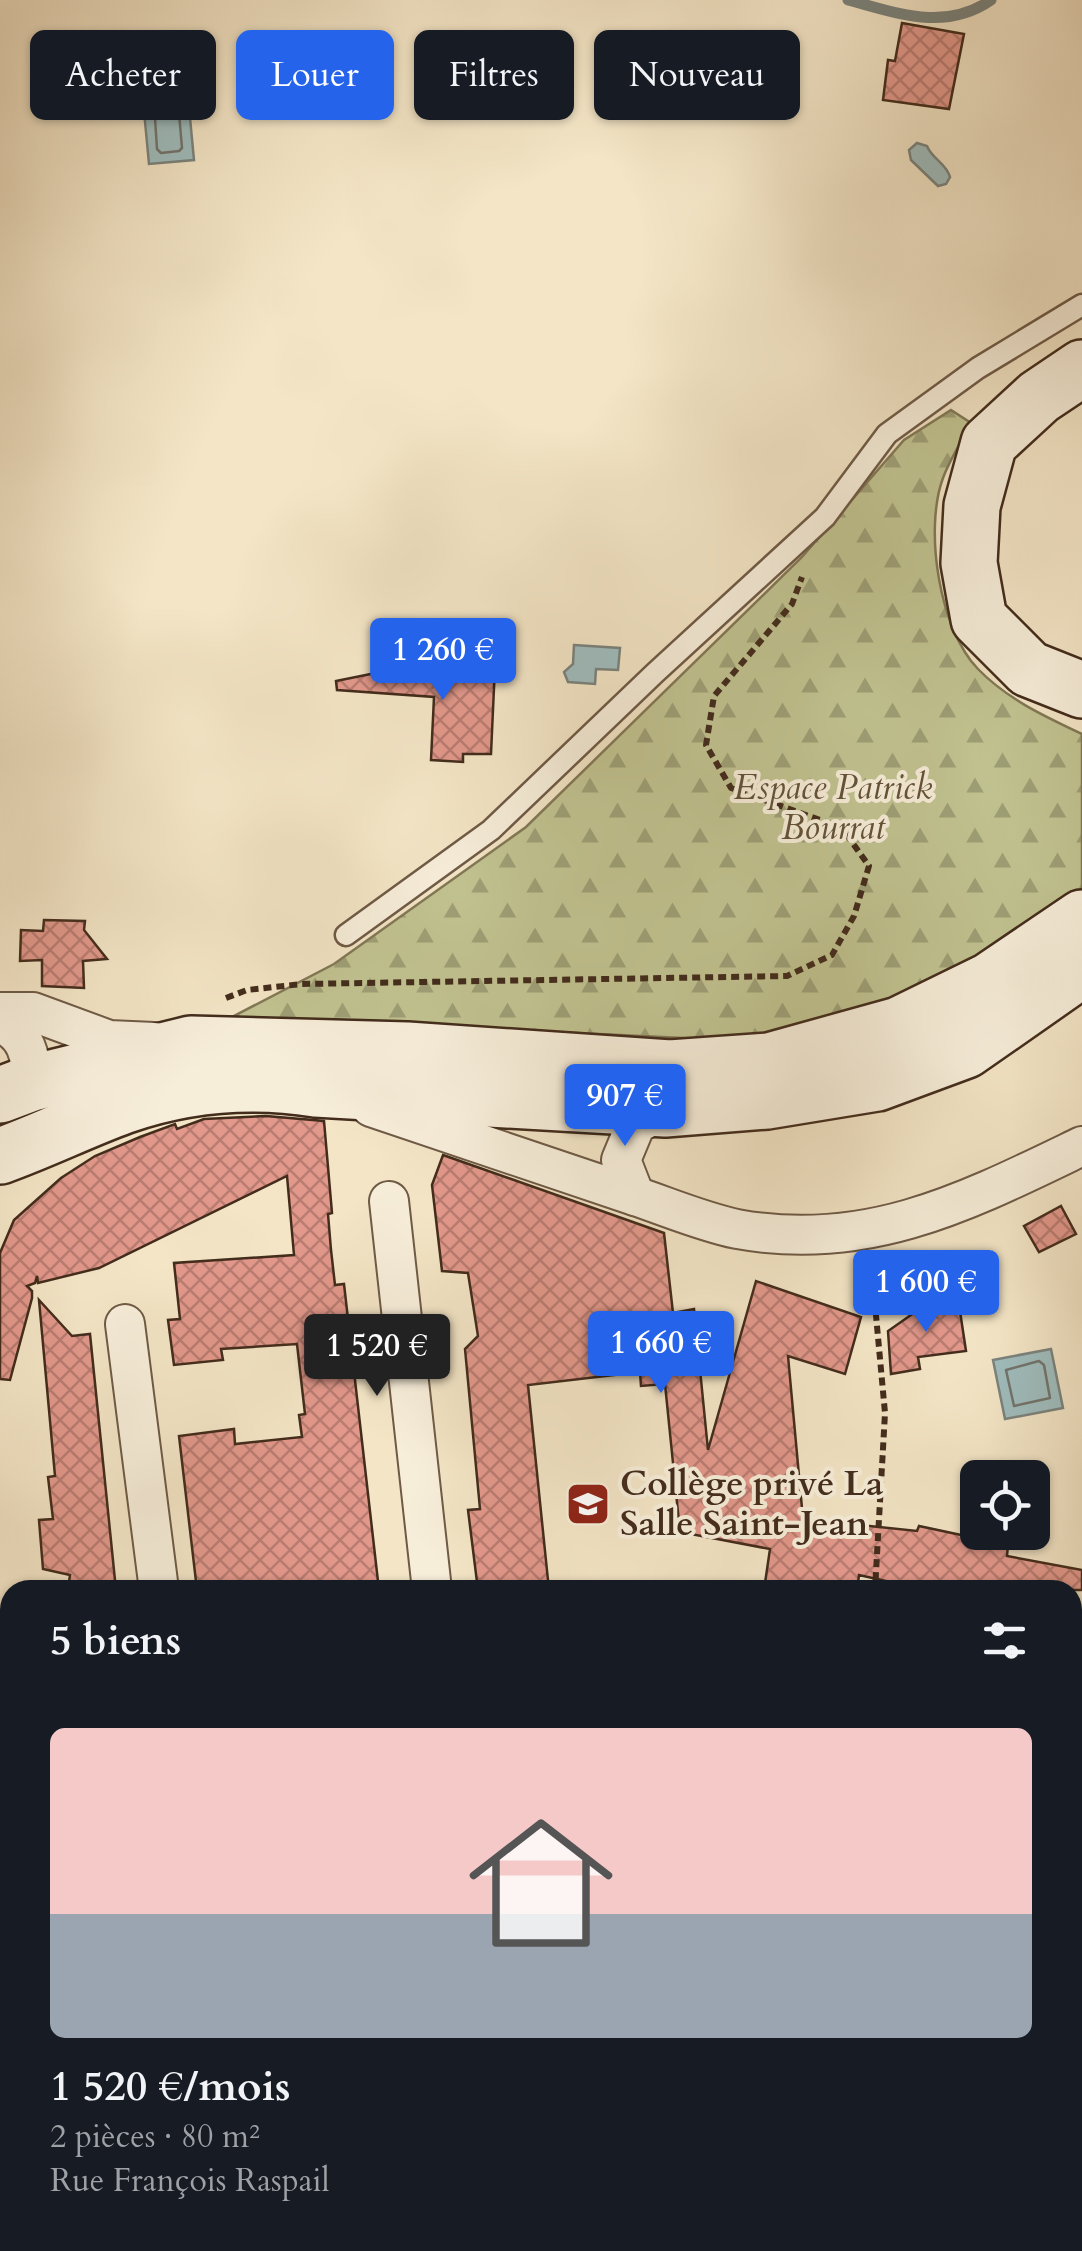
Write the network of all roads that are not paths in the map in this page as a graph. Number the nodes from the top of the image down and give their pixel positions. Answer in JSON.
{"nodes":[{"id":1,"x":1082,"y":305,"type":"edge"},
{"id":2,"x":1068,"y":385,"type":"edge"},
{"id":3,"x":1082,"y":690,"type":"edge"},
{"id":4,"x":1082,"y":918,"type":"edge"},
{"id":5,"x":346,"y":935,"type":"dead end"},
{"id":6,"x":1082,"y":969,"type":"edge"},
{"id":7,"x":0,"y":1012,"type":"edge"},
{"id":8,"x":1082,"y":1013,"type":"edge"},
{"id":9,"x":0,"y":1023,"type":"edge"},
{"id":10,"x":192,"y":1031,"type":"junction"},
{"id":11,"x":966,"y":1050,"type":"junction"},
{"id":12,"x":293,"y":1085,"type":"junction"},
{"id":13,"x":665,"y":1109,"type":"junction"},
{"id":14,"x":13,"y":1120,"type":"edge"},
{"id":15,"x":1082,"y":1146,"type":"edge"},
{"id":16,"x":0,"y":1187,"type":"edge"},
{"id":17,"x":635,"y":1196,"type":"junction"},
{"id":18,"x":389,"y":1201,"type":"dead end"},
{"id":19,"x":125,"y":1324,"type":"dead end"},
{"id":20,"x":157,"y":1580,"type":"edge"},
{"id":21,"x":431,"y":1580,"type":"edge"}],
"edges":[{"from":1,"to":5,"type":"lane"},
{"from":2,"to":3,"type":"main road"},
{"from":4,"to":10,"type":"main road"},
{"from":6,"to":11,"type":"main road"},
{"from":7,"to":10,"type":"street"},
{"from":8,"to":11,"type":"main road"},
{"from":9,"to":14,"type":"street"},
{"from":10,"to":14,"type":"main road"},
{"from":11,"to":13,"type":"main road"},
{"from":12,"to":13,"type":"main road"},
{"from":12,"to":14,"type":"main road"},
{"from":12,"to":17,"type":"street"},
{"from":13,"to":17,"type":"street"},
{"from":14,"to":16,"type":"street"},
{"from":15,"to":17,"type":"street"},
{"from":18,"to":21,"type":"street"},
{"from":19,"to":20,"type":"street"}]}
